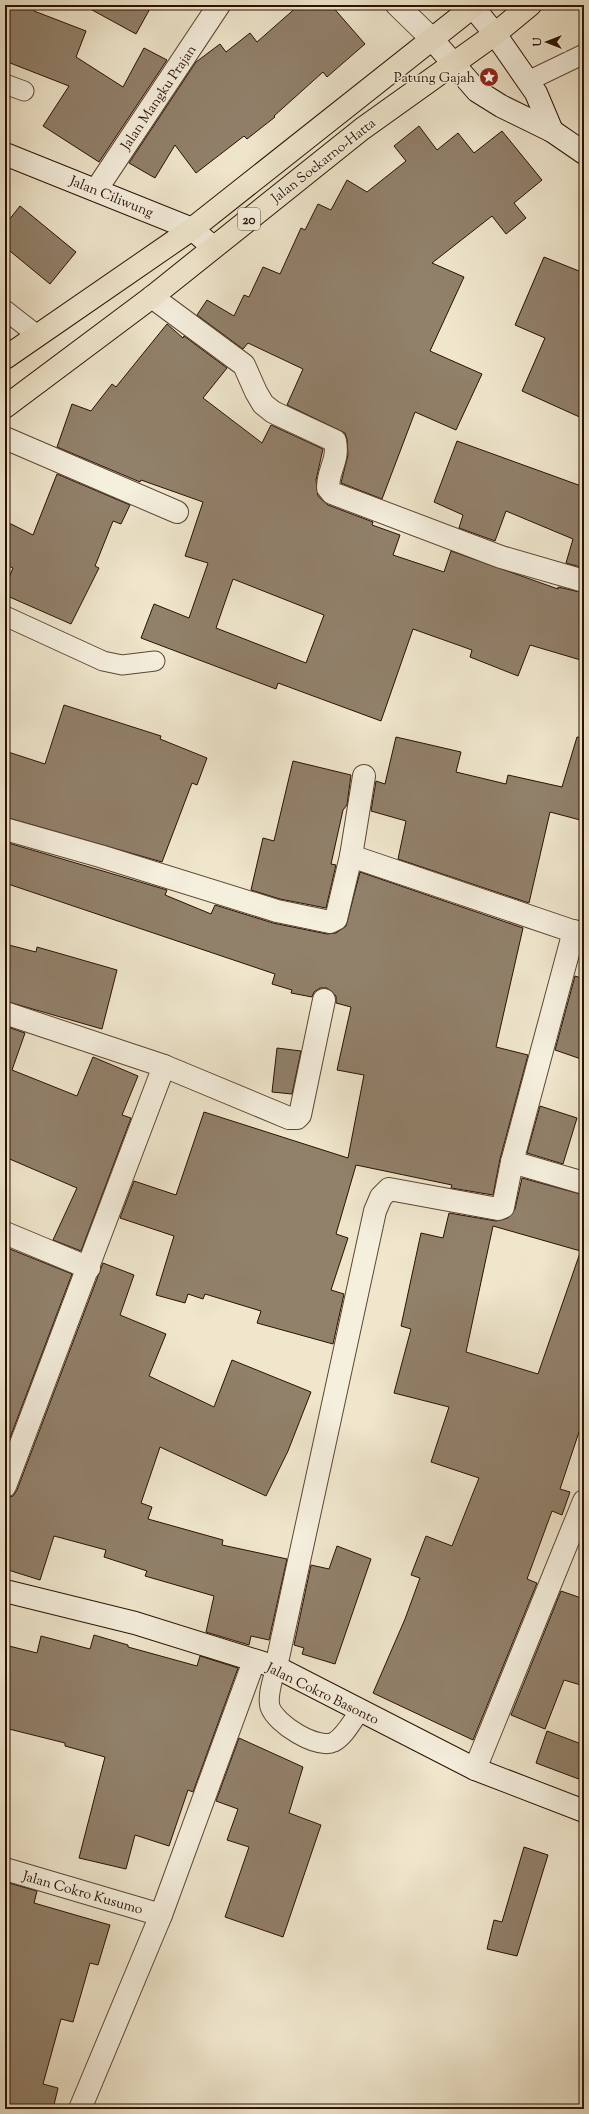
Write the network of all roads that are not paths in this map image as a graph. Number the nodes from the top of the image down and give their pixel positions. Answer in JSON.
{"nodes":[{"id":1,"x":219,"y":5,"type":"edge"},
{"id":2,"x":397,"y":5,"type":"edge"},
{"id":3,"x":530,"y":5,"type":"edge"},
{"id":4,"x":474,"y":6,"type":"edge"},
{"id":5,"x":495,"y":34,"type":"junction"},
{"id":6,"x":432,"y":39,"type":"junction"},
{"id":7,"x":584,"y":54,"type":"edge"},
{"id":8,"x":453,"y":64,"type":"junction"},
{"id":9,"x":528,"y":81,"type":"junction"},
{"id":10,"x":5,"y":84,"type":"edge"},
{"id":11,"x":24,"y":91,"type":"dead end"},
{"id":12,"x":552,"y":131,"type":"junction"},
{"id":13,"x":584,"y":153,"type":"edge"},
{"id":14,"x":5,"y":154,"type":"edge"},
{"id":15,"x":96,"y":190,"type":"junction"},
{"id":16,"x":192,"y":229,"type":"junction"},
{"id":17,"x":213,"y":247,"type":"junction"},
{"id":18,"x":152,"y":297,"type":"junction"},
{"id":19,"x":5,"y":310,"type":"edge"},
{"id":20,"x":37,"y":335,"type":"junction"},
{"id":21,"x":5,"y":358,"type":"edge"},
{"id":22,"x":5,"y":407,"type":"edge"},
{"id":23,"x":5,"y":438,"type":"edge"},
{"id":24,"x":177,"y":512,"type":"dead end"},
{"id":25,"x":584,"y":581,"type":"edge"},
{"id":26,"x":5,"y":616,"type":"edge"},
{"id":27,"x":155,"y":661,"type":"dead end"},
{"id":28,"x":364,"y":776,"type":"dead end"},
{"id":29,"x":5,"y":829,"type":"edge"},
{"id":30,"x":351,"y":856,"type":"junction"},
{"id":31,"x":579,"y":933,"type":"edge"},
{"id":32,"x":324,"y":1000,"type":"dead end"},
{"id":33,"x":5,"y":1013,"type":"edge"},
{"id":34,"x":164,"y":1066,"type":"junction"},
{"id":35,"x":512,"y":1162,"type":"junction"},
{"id":36,"x":584,"y":1183,"type":"edge"},
{"id":37,"x":5,"y":1233,"type":"edge"},
{"id":38,"x":89,"y":1268,"type":"junction"},
{"id":39,"x":5,"y":1486,"type":"edge"},
{"id":40,"x":584,"y":1502,"type":"edge"},
{"id":41,"x":5,"y":1591,"type":"edge"},
{"id":42,"x":254,"y":1661,"type":"junction"},
{"id":43,"x":276,"y":1667,"type":"junction"},
{"id":44,"x":360,"y":1711,"type":"junction"},
{"id":45,"x":475,"y":1769,"type":"junction"},
{"id":46,"x":584,"y":1811,"type":"edge"},
{"id":47,"x":5,"y":1869,"type":"edge"},
{"id":48,"x":161,"y":1914,"type":"junction"},
{"id":49,"x":80,"y":2109,"type":"edge"}],
"edges":[{"from":1,"to":15,"type":"street","name":"Jalan Mangku Prajan"},
{"from":2,"to":6,"type":"street"},
{"from":3,"to":5,"type":"highway","name":"Jalan Soekarno-Hatta"},
{"from":4,"to":5,"type":"street"},
{"from":4,"to":6,"type":"highway","name":"Jalan Soekarno-Hatta","number":"20"},
{"from":5,"to":8,"type":"highway","name":"Jalan Soekarno-Hatta","number":"20"},
{"from":5,"to":9,"type":"street"},
{"from":6,"to":8,"type":"street"},
{"from":6,"to":16,"type":"highway","name":"Jalan Soekarno-Hatta","number":"20"},
{"from":7,"to":9,"type":"lane"},
{"from":8,"to":12,"type":"street"},
{"from":8,"to":17,"type":"highway","name":"Jalan Soekarno-Hatta","number":"20"},
{"from":9,"to":12,"type":"street"},
{"from":10,"to":11,"type":"lane"},
{"from":12,"to":13,"type":"street"},
{"from":14,"to":15,"type":"street","name":"Jalan Ciliwung"},
{"from":15,"to":16,"type":"street","name":"Jalan Ciliwung"},
{"from":16,"to":17,"type":"street","name":"Jalan Ciliwung"},
{"from":16,"to":20,"type":"highway","name":"Jalan Soekarno-Hatta","number":"20"},
{"from":17,"to":18,"type":"highway","name":"Jalan Soekarno-Hatta","number":"20"},
{"from":18,"to":22,"type":"highway","name":"Jalan Soekarno-Hatta","number":"20"},
{"from":18,"to":25,"type":"street"},
{"from":19,"to":20,"type":"lane"},
{"from":20,"to":21,"type":"highway","name":"Jalan Soekarno-Hatta","number":"20"},
{"from":23,"to":24,"type":"street"},
{"from":26,"to":27,"type":"lane"},
{"from":28,"to":30,"type":"street"},
{"from":29,"to":30,"type":"street"},
{"from":30,"to":31,"type":"street"},
{"from":31,"to":35,"type":"street"},
{"from":32,"to":34,"type":"street"},
{"from":33,"to":34,"type":"street"},
{"from":34,"to":38,"type":"street"},
{"from":35,"to":36,"type":"street"},
{"from":35,"to":43,"type":"street"},
{"from":37,"to":38,"type":"street"},
{"from":38,"to":39,"type":"street"},
{"from":40,"to":45,"type":"street"},
{"from":41,"to":42,"type":"street","name":"Jalan Cokro Basonto"},
{"from":42,"to":43,"type":"street","name":"Jalan Cokro Basonto"},
{"from":42,"to":48,"type":"street"},
{"from":43,"to":44,"type":"street","name":"Jalan Cokro Basonto"},
{"from":43,"to":44,"type":"lane"},
{"from":44,"to":45,"type":"street","name":"Jalan Cokro Basonto"},
{"from":45,"to":46,"type":"street","name":"Jalan Cokro Basonto"},
{"from":47,"to":48,"type":"street","name":"Jalan Cokro Kusumo"},
{"from":48,"to":49,"type":"street"}]}
